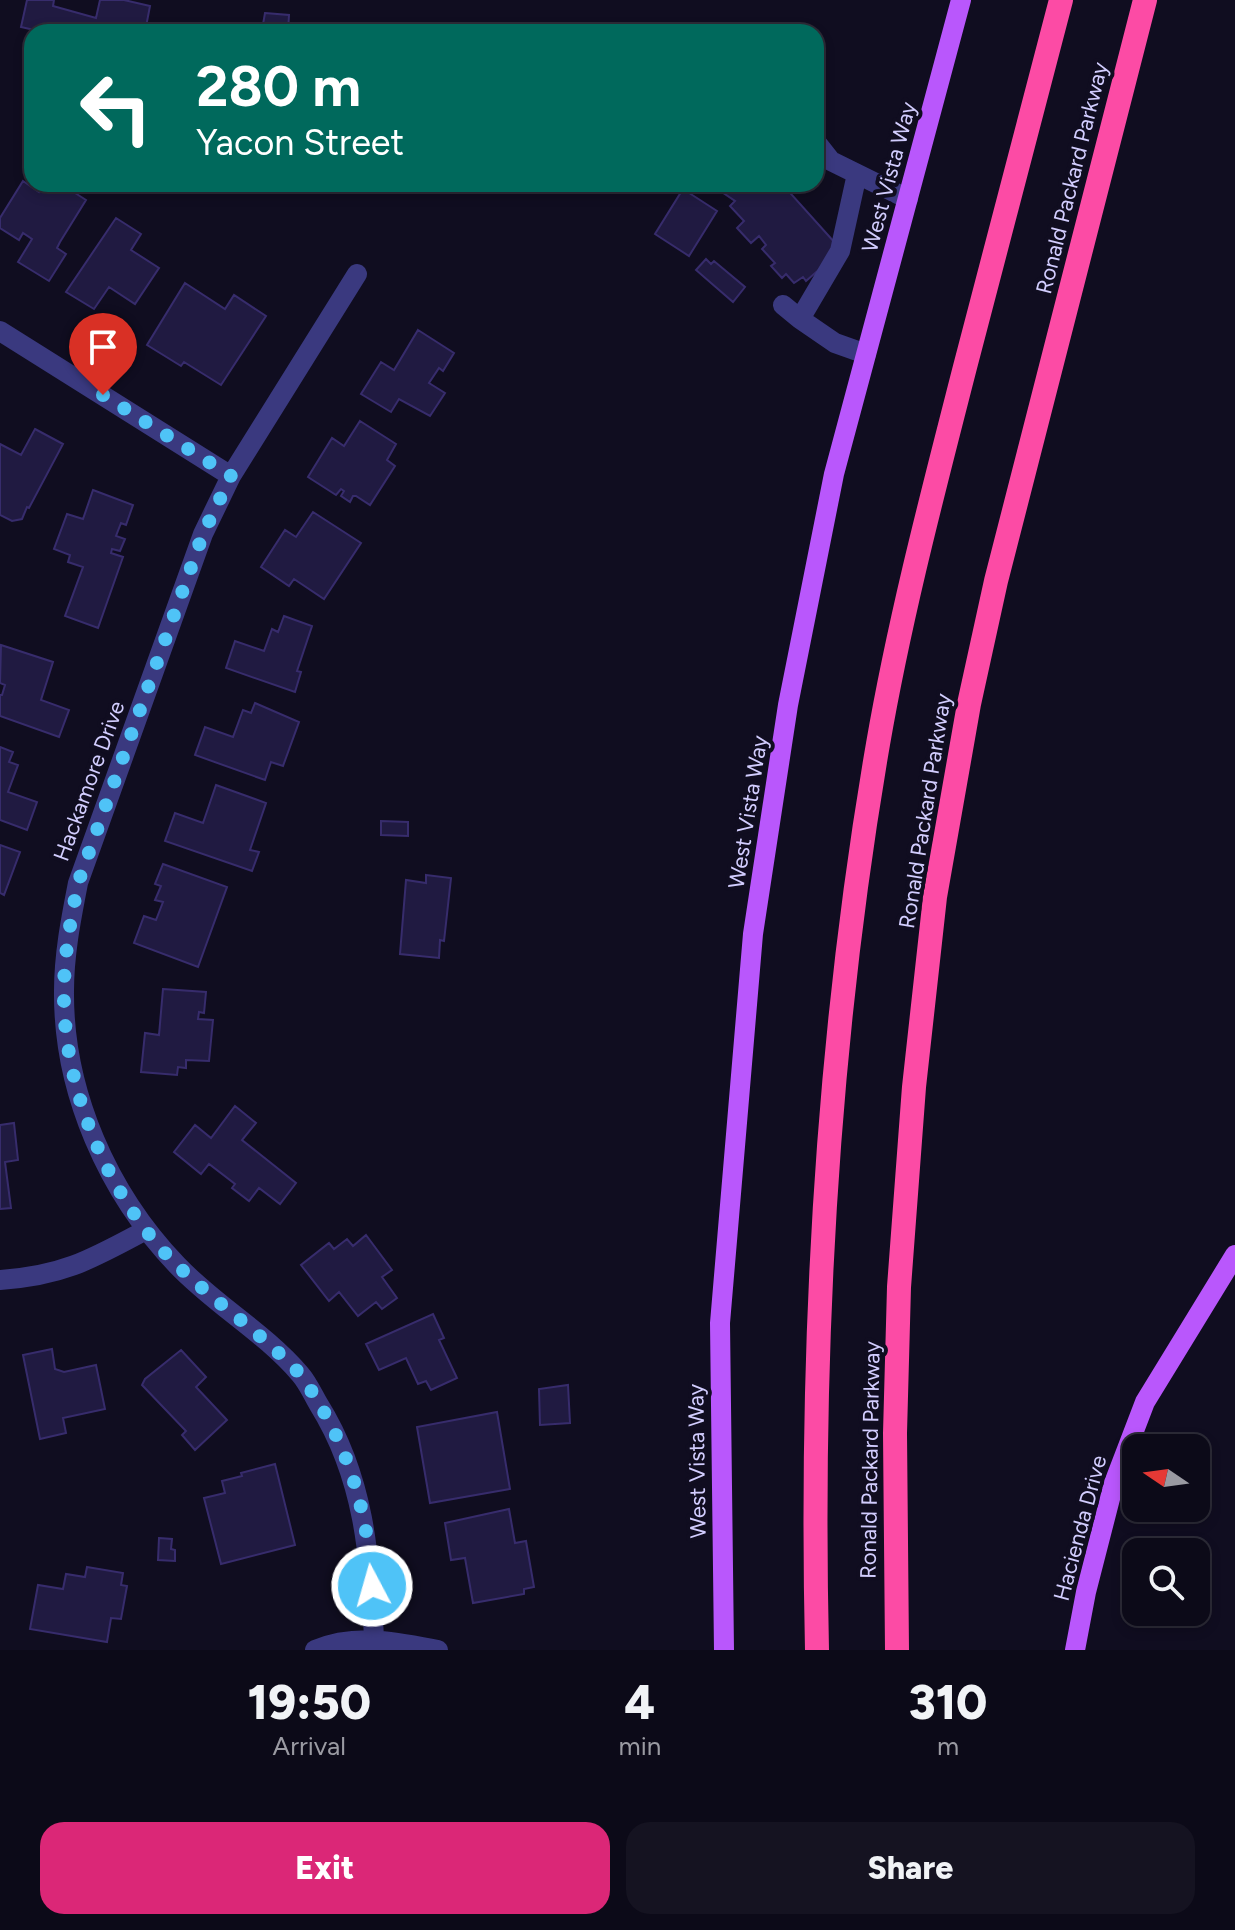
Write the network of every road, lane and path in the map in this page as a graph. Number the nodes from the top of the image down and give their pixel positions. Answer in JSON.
{"nodes":[{"id":1,"x":961,"y":0,"type":"edge"},
{"id":2,"x":1061,"y":0,"type":"edge"},
{"id":3,"x":1145,"y":0,"type":"edge"},
{"id":4,"x":824,"y":152,"type":"edge"},
{"id":5,"x":857,"y":174,"type":"junction"},
{"id":6,"x":908,"y":199,"type":"junction"},
{"id":7,"x":357,"y":274,"type":"dead end"},
{"id":8,"x":783,"y":305,"type":"dead end"},
{"id":9,"x":800,"y":319,"type":"junction"},
{"id":10,"x":0,"y":331,"type":"edge"},
{"id":11,"x":866,"y":354,"type":"junction"},
{"id":12,"x":231,"y":476,"type":"junction"},
{"id":13,"x":146,"y":1230,"type":"junction"},
{"id":14,"x":1235,"y":1255,"type":"edge"},
{"id":15,"x":0,"y":1280,"type":"edge"},
{"id":16,"x":374,"y":1638,"type":"junction"},
{"id":17,"x":315,"y":1650,"type":"edge"},
{"id":18,"x":438,"y":1650,"type":"edge"},
{"id":19,"x":724,"y":1650,"type":"edge"},
{"id":20,"x":817,"y":1650,"type":"edge"},
{"id":21,"x":897,"y":1650,"type":"edge"},
{"id":22,"x":1075,"y":1650,"type":"edge"}],
"edges":[{"from":1,"to":6,"type":"main road","name":"West Vista Way"},
{"from":2,"to":20,"type":"highway"},
{"from":3,"to":21,"type":"highway","name":"Ronald Packard Parkway"},
{"from":4,"to":5,"type":"street"},
{"from":5,"to":6,"type":"street"},
{"from":5,"to":9,"type":"street"},
{"from":6,"to":11,"type":"main road","name":"West Vista Way"},
{"from":7,"to":12,"type":"street","name":"Hackamore Drive"},
{"from":8,"to":9,"type":"street"},
{"from":9,"to":11,"type":"street"},
{"from":10,"to":12,"type":"street"},
{"from":11,"to":19,"type":"main road","name":"West Vista Way"},
{"from":12,"to":13,"type":"street","name":"Hackamore Drive"},
{"from":13,"to":15,"type":"street"},
{"from":13,"to":16,"type":"street","name":"Hackamore Drive"},
{"from":14,"to":22,"type":"main road","name":"Hacienda Drive"},
{"from":16,"to":17,"type":"street"},
{"from":16,"to":18,"type":"street"}]}
